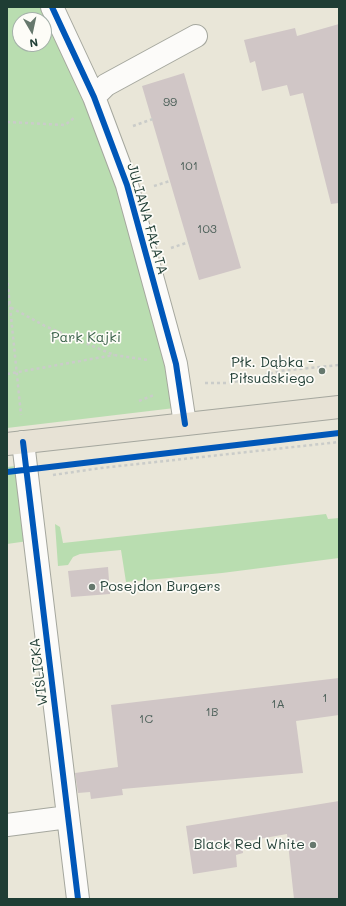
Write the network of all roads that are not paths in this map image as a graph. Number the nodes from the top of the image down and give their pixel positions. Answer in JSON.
{"nodes":[{"id":1,"x":52,"y":7,"type":"edge"},
{"id":2,"x":196,"y":36,"type":"dead end"},
{"id":3,"x":94,"y":97,"type":"junction"},
{"id":4,"x":339,"y":407,"type":"edge"},
{"id":5,"x":185,"y":424,"type":"junction"},
{"id":6,"x":15,"y":443,"type":"edge"},
{"id":7,"x":68,"y":817,"type":"junction"},
{"id":8,"x":7,"y":825,"type":"edge"},
{"id":9,"x":78,"y":899,"type":"edge"}],
"edges":[{"from":1,"to":3,"type":"street","name":"JULIANA FAŁATA"},
{"from":2,"to":3,"type":"street"},
{"from":3,"to":5,"type":"street","name":"JULIANA FAŁATA"},
{"from":4,"to":5,"type":"main road"},
{"from":5,"to":6,"type":"main road"},
{"from":6,"to":7,"type":"street","name":"WIŚLICKA"},
{"from":7,"to":8,"type":"street"},
{"from":7,"to":9,"type":"street","name":"WIŚLICKA"}]}
